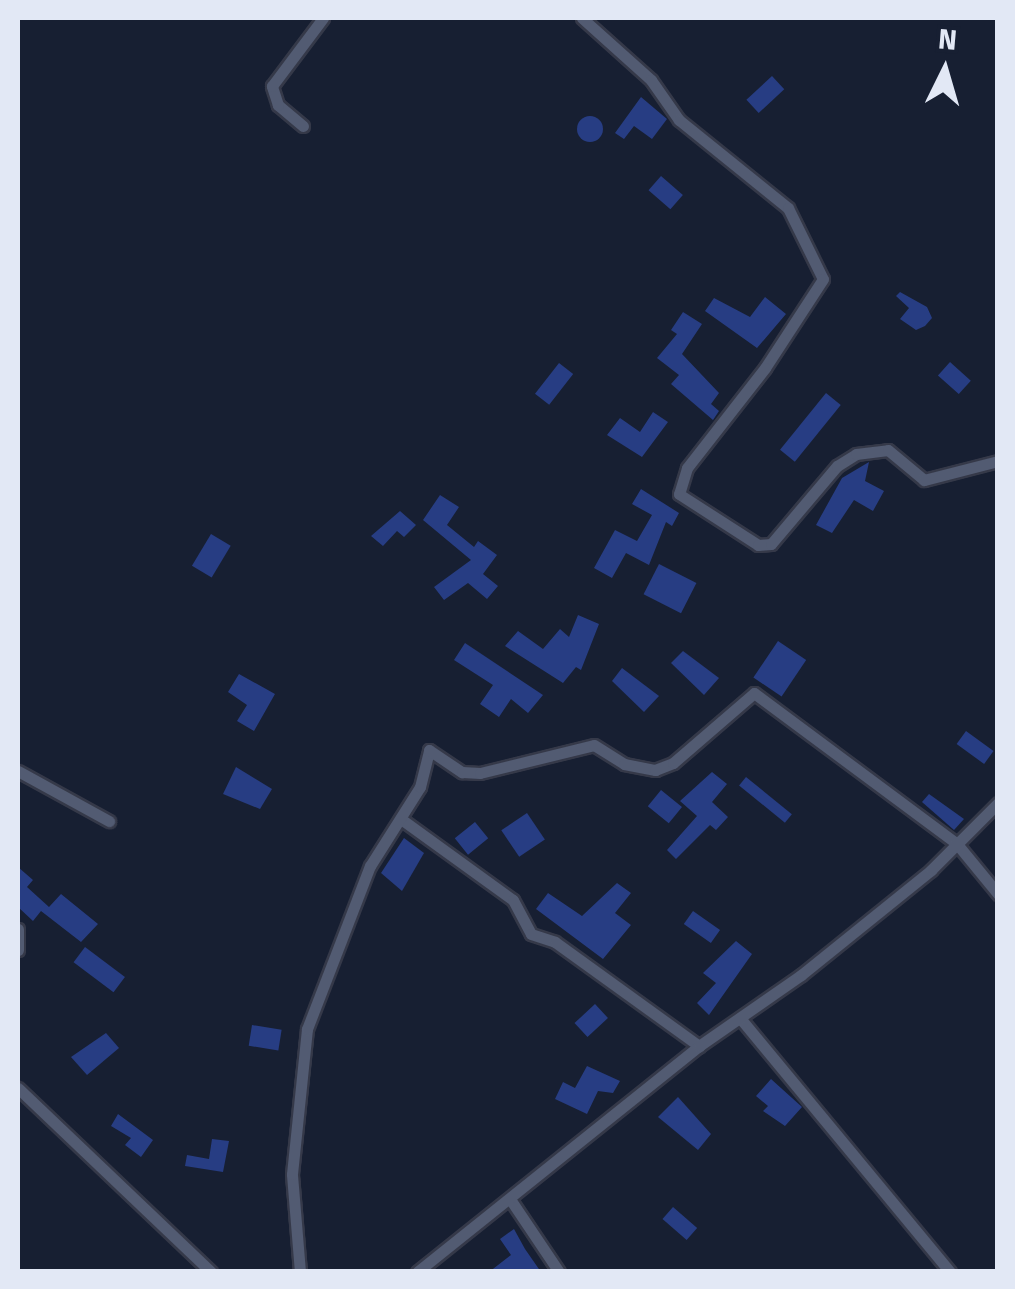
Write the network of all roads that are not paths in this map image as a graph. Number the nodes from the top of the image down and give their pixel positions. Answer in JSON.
{"nodes":[{"id":1,"x":323,"y":18,"type":"edge"},
{"id":2,"x":582,"y":18,"type":"edge"},
{"id":3,"x":303,"y":126,"type":"dead end"},
{"id":4,"x":998,"y":462,"type":"edge"},
{"id":5,"x":18,"y":771,"type":"edge"},
{"id":6,"x":998,"y":803,"type":"edge"},
{"id":7,"x":400,"y":819,"type":"junction"},
{"id":8,"x":109,"y":822,"type":"dead end"},
{"id":9,"x":956,"y":844,"type":"junction"},
{"id":10,"x":998,"y":894,"type":"edge"},
{"id":11,"x":18,"y":929,"type":"edge"},
{"id":12,"x":18,"y":950,"type":"edge"},
{"id":13,"x":740,"y":1018,"type":"junction"},
{"id":14,"x":699,"y":1046,"type":"junction"},
{"id":15,"x":18,"y":1088,"type":"edge"},
{"id":16,"x":510,"y":1199,"type":"junction"},
{"id":17,"x":211,"y":1272,"type":"edge"},
{"id":18,"x":300,"y":1272,"type":"edge"},
{"id":19,"x":417,"y":1272,"type":"edge"},
{"id":20,"x":559,"y":1272,"type":"edge"},
{"id":21,"x":950,"y":1272,"type":"edge"}],
"edges":[{"from":1,"to":3,"type":"street"},
{"from":2,"to":4,"type":"street"},
{"from":5,"to":8,"type":"street"},
{"from":6,"to":9,"type":"street"},
{"from":7,"to":9,"type":"street"},
{"from":7,"to":14,"type":"street"},
{"from":7,"to":18,"type":"street"},
{"from":9,"to":10,"type":"street"},
{"from":9,"to":13,"type":"street"},
{"from":11,"to":12,"type":"street"},
{"from":13,"to":14,"type":"street"},
{"from":13,"to":21,"type":"street"},
{"from":14,"to":16,"type":"street"},
{"from":15,"to":17,"type":"street"},
{"from":16,"to":19,"type":"street"},
{"from":16,"to":20,"type":"street"}]}
